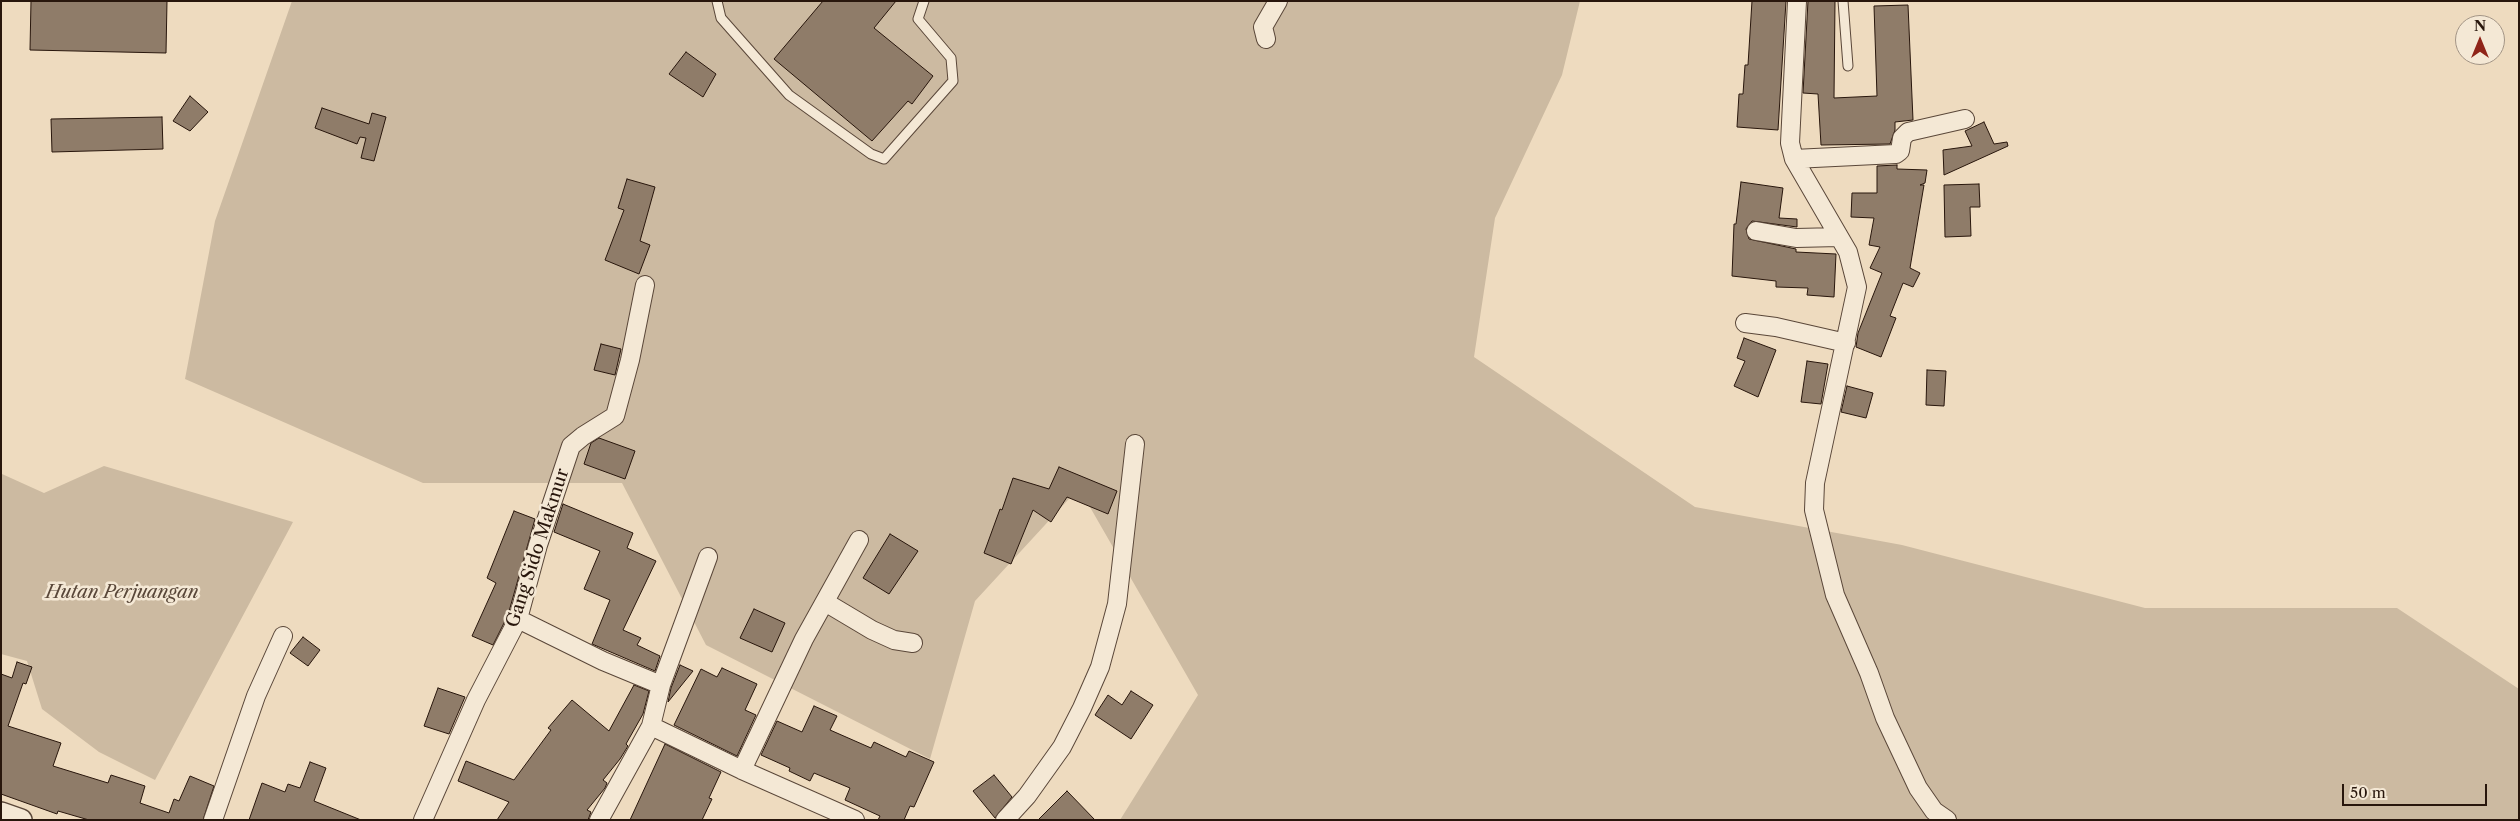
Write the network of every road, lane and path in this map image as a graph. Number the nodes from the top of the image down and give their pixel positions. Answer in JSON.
{"nodes":[{"id":1,"x":717,"y":1,"type":"edge"},
{"id":2,"x":924,"y":1,"type":"edge"},
{"id":3,"x":1278,"y":1,"type":"edge"},
{"id":4,"x":1797,"y":1,"type":"edge"},
{"id":5,"x":1843,"y":1,"type":"edge"},
{"id":6,"x":1266,"y":39,"type":"dead end"},
{"id":7,"x":1848,"y":66,"type":"dead end"},
{"id":8,"x":1965,"y":119,"type":"dead end"},
{"id":9,"x":1794,"y":159,"type":"junction"},
{"id":10,"x":1756,"y":231,"type":"dead end"},
{"id":11,"x":1839,"y":237,"type":"junction"},
{"id":12,"x":645,"y":285,"type":"dead end"},
{"id":13,"x":1746,"y":323,"type":"dead end"},
{"id":14,"x":1846,"y":343,"type":"junction"},
{"id":15,"x":1135,"y":444,"type":"dead end"},
{"id":16,"x":860,"y":540,"type":"dead end"},
{"id":17,"x":708,"y":557,"type":"dead end"},
{"id":18,"x":825,"y":602,"type":"junction"},
{"id":19,"x":518,"y":619,"type":"junction"},
{"id":20,"x":283,"y":636,"type":"dead end"},
{"id":21,"x":913,"y":643,"type":"dead end"},
{"id":22,"x":661,"y":685,"type":"junction"},
{"id":23,"x":651,"y":726,"type":"junction"},
{"id":24,"x":742,"y":770,"type":"junction"},
{"id":25,"x":1,"y":813,"type":"edge"},
{"id":26,"x":21,"y":820,"type":"edge"},
{"id":27,"x":213,"y":820,"type":"edge"},
{"id":28,"x":423,"y":820,"type":"edge"},
{"id":29,"x":599,"y":820,"type":"edge"},
{"id":30,"x":855,"y":820,"type":"edge"},
{"id":31,"x":1005,"y":820,"type":"edge"},
{"id":32,"x":1947,"y":820,"type":"edge"}],
"edges":[{"from":1,"to":2,"type":"lane"},
{"from":3,"to":6,"type":"street"},
{"from":4,"to":9,"type":"street"},
{"from":5,"to":7,"type":"lane"},
{"from":8,"to":9,"type":"street"},
{"from":9,"to":11,"type":"street"},
{"from":10,"to":11,"type":"street"},
{"from":11,"to":14,"type":"street"},
{"from":12,"to":19,"type":"street","name":"Gang Sido Makmur"},
{"from":13,"to":14,"type":"street"},
{"from":14,"to":32,"type":"street"},
{"from":15,"to":31,"type":"street"},
{"from":16,"to":18,"type":"street"},
{"from":17,"to":22,"type":"street"},
{"from":18,"to":21,"type":"street"},
{"from":18,"to":24,"type":"street"},
{"from":19,"to":22,"type":"street"},
{"from":19,"to":28,"type":"street","name":"Gang Sido Makmur"},
{"from":20,"to":27,"type":"street"},
{"from":22,"to":23,"type":"street"},
{"from":23,"to":24,"type":"street"},
{"from":23,"to":29,"type":"street"},
{"from":24,"to":30,"type":"street"},
{"from":25,"to":26,"type":"street"}]}
